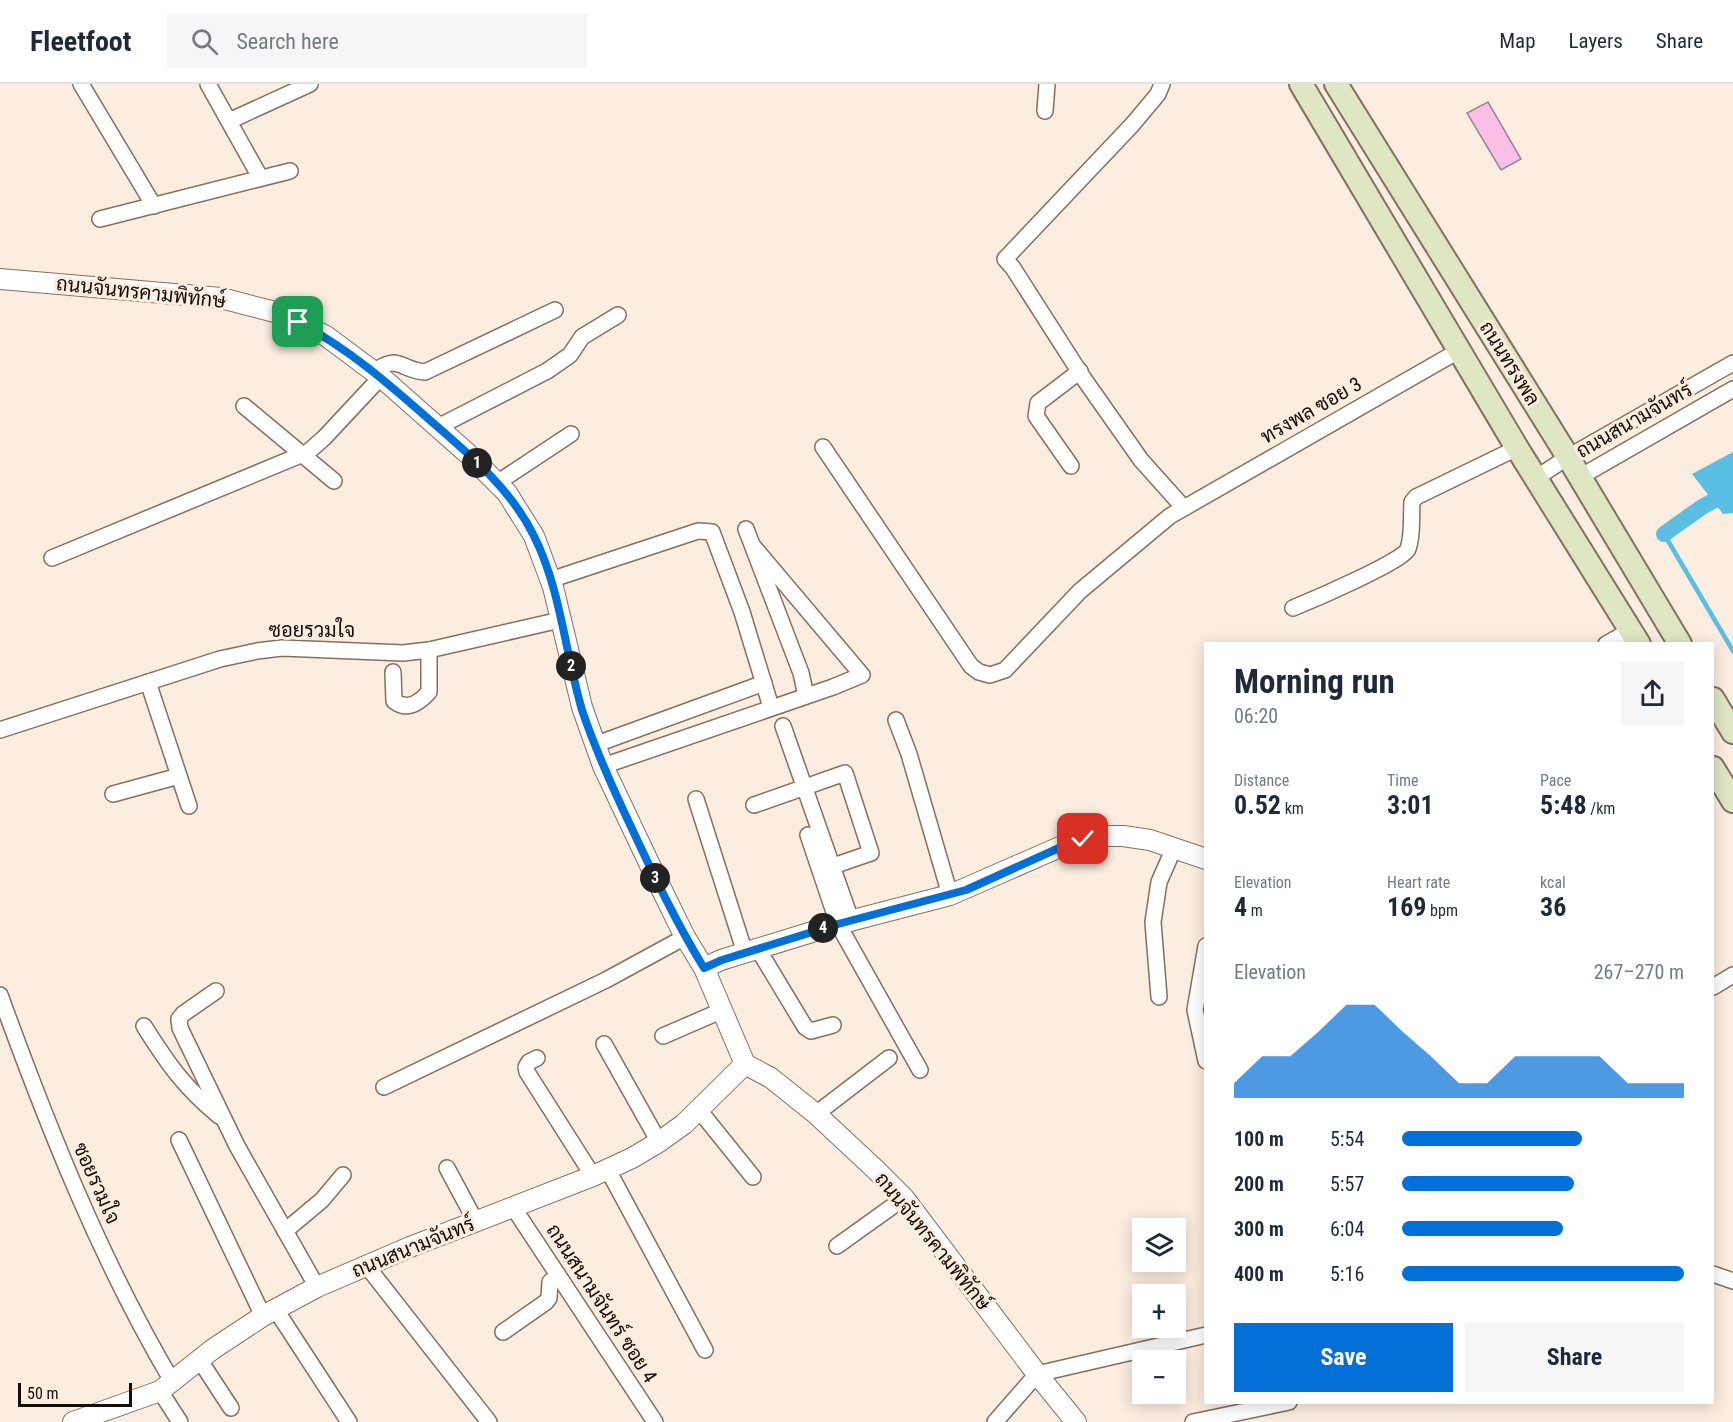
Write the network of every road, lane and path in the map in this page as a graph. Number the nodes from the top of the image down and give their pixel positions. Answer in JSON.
{"nodes":[{"id":1,"x":81,"y":84,"type":"edge"},
{"id":2,"x":208,"y":84,"type":"edge"},
{"id":3,"x":310,"y":84,"type":"edge"},
{"id":4,"x":1047,"y":84,"type":"edge"},
{"id":5,"x":1162,"y":84,"type":"edge"},
{"id":6,"x":1302,"y":84,"type":"edge"},
{"id":7,"x":1336,"y":84,"type":"edge"},
{"id":8,"x":1045,"y":111,"type":"dead end"},
{"id":9,"x":229,"y":121,"type":"junction"},
{"id":10,"x":290,"y":171,"type":"dead end"},
{"id":11,"x":260,"y":177,"type":"junction"},
{"id":12,"x":154,"y":206,"type":"junction"},
{"id":13,"x":100,"y":219,"type":"dead end"},
{"id":14,"x":0,"y":279,"type":"edge"},
{"id":15,"x":555,"y":310,"type":"dead end"},
{"id":16,"x":618,"y":315,"type":"dead end"},
{"id":17,"x":1460,"y":350,"type":"junction"},
{"id":18,"x":1733,"y":363,"type":"edge"},
{"id":19,"x":1080,"y":371,"type":"junction"},
{"id":20,"x":377,"y":374,"type":"junction"},
{"id":21,"x":1733,"y":389,"type":"edge"},
{"id":22,"x":244,"y":406,"type":"dead end"},
{"id":23,"x":438,"y":427,"type":"junction"},
{"id":24,"x":571,"y":434,"type":"dead end"},
{"id":25,"x":823,"y":447,"type":"dead end"},
{"id":26,"x":1518,"y":448,"type":"junction"},
{"id":27,"x":303,"y":455,"type":"junction"},
{"id":28,"x":1568,"y":457,"type":"junction"},
{"id":29,"x":1071,"y":466,"type":"dead end"},
{"id":30,"x":1580,"y":477,"type":"junction"},
{"id":31,"x":1536,"y":478,"type":"junction"},
{"id":32,"x":334,"y":481,"type":"dead end"},
{"id":33,"x":497,"y":483,"type":"junction"},
{"id":34,"x":1183,"y":507,"type":"junction"},
{"id":35,"x":746,"y":529,"type":"dead end"},
{"id":36,"x":753,"y":546,"type":"junction"},
{"id":37,"x":52,"y":558,"type":"dead end"},
{"id":38,"x":550,"y":580,"type":"junction"},
{"id":39,"x":1293,"y":609,"type":"dead end"},
{"id":40,"x":560,"y":620,"type":"junction"},
{"id":41,"x":1635,"y":637,"type":"edge"},
{"id":42,"x":1614,"y":642,"type":"edge"},
{"id":43,"x":1679,"y":642,"type":"edge"},
{"id":44,"x":429,"y":650,"type":"junction"},
{"id":45,"x":393,"y":672,"type":"dead end"},
{"id":46,"x":148,"y":682,"type":"junction"},
{"id":47,"x":764,"y":683,"type":"junction"},
{"id":48,"x":806,"y":696,"type":"junction"},
{"id":49,"x":1714,"y":701,"type":"edge"},
{"id":50,"x":771,"y":707,"type":"junction"},
{"id":51,"x":896,"y":720,"type":"dead end"},
{"id":52,"x":783,"y":726,"type":"dead end"},
{"id":53,"x":0,"y":730,"type":"edge"},
{"id":54,"x":1733,"y":732,"type":"edge"},
{"id":55,"x":594,"y":745,"type":"junction"},
{"id":56,"x":603,"y":766,"type":"junction"},
{"id":57,"x":179,"y":776,"type":"junction"},
{"id":58,"x":805,"y":788,"type":"junction"},
{"id":59,"x":113,"y":794,"type":"dead end"},
{"id":60,"x":696,"y":799,"type":"dead end"},
{"id":61,"x":754,"y":805,"type":"dead end"},
{"id":62,"x":189,"y":806,"type":"dead end"},
{"id":63,"x":808,"y":835,"type":"dead end"},
{"id":64,"x":1174,"y":848,"type":"junction"},
{"id":65,"x":1204,"y":858,"type":"edge"},
{"id":66,"x":833,"y":866,"type":"junction"},
{"id":67,"x":950,"y":895,"type":"junction"},
{"id":68,"x":845,"y":922,"type":"junction"},
{"id":69,"x":685,"y":937,"type":"junction"},
{"id":70,"x":752,"y":951,"type":"junction"},
{"id":71,"x":1204,"y":958,"type":"edge"},
{"id":72,"x":704,"y":968,"type":"junction"},
{"id":73,"x":1733,"y":975,"type":"edge"},
{"id":74,"x":1714,"y":986,"type":"edge"},
{"id":75,"x":216,"y":991,"type":"dead end"},
{"id":76,"x":0,"y":995,"type":"edge"},
{"id":77,"x":1159,"y":997,"type":"dead end"},
{"id":78,"x":723,"y":1010,"type":"junction"},
{"id":79,"x":832,"y":1025,"type":"dead end"},
{"id":80,"x":144,"y":1026,"type":"dead end"},
{"id":81,"x":663,"y":1036,"type":"dead end"},
{"id":82,"x":604,"y":1044,"type":"dead end"},
{"id":83,"x":1204,"y":1052,"type":"edge"},
{"id":84,"x":537,"y":1058,"type":"dead end"},
{"id":85,"x":889,"y":1058,"type":"dead end"},
{"id":86,"x":745,"y":1064,"type":"junction"},
{"id":87,"x":920,"y":1070,"type":"dead end"},
{"id":88,"x":384,"y":1087,"type":"dead end"},
{"id":89,"x":699,"y":1110,"type":"junction"},
{"id":90,"x":816,"y":1114,"type":"junction"},
{"id":91,"x":224,"y":1119,"type":"junction"},
{"id":92,"x":180,"y":1140,"type":"dead end"},
{"id":93,"x":659,"y":1142,"type":"junction"},
{"id":94,"x":447,"y":1168,"type":"dead end"},
{"id":95,"x":600,"y":1173,"type":"junction"},
{"id":96,"x":343,"y":1175,"type":"dead end"},
{"id":97,"x":753,"y":1177,"type":"dead end"},
{"id":98,"x":904,"y":1198,"type":"junction"},
{"id":99,"x":513,"y":1207,"type":"junction"},
{"id":100,"x":476,"y":1222,"type":"junction"},
{"id":101,"x":285,"y":1231,"type":"junction"},
{"id":102,"x":837,"y":1246,"type":"dead end"},
{"id":103,"x":366,"y":1265,"type":"junction"},
{"id":104,"x":1714,"y":1274,"type":"edge"},
{"id":105,"x":558,"y":1275,"type":"junction"},
{"id":106,"x":1733,"y":1281,"type":"edge"},
{"id":107,"x":317,"y":1287,"type":"junction"},
{"id":108,"x":270,"y":1313,"type":"junction"},
{"id":109,"x":503,"y":1332,"type":"dead end"},
{"id":110,"x":1204,"y":1335,"type":"edge"},
{"id":111,"x":705,"y":1350,"type":"dead end"},
{"id":112,"x":199,"y":1359,"type":"junction"},
{"id":113,"x":1037,"y":1374,"type":"junction"},
{"id":114,"x":166,"y":1386,"type":"junction"},
{"id":115,"x":1278,"y":1404,"type":"edge"},
{"id":116,"x":231,"y":1408,"type":"dead end"},
{"id":117,"x":73,"y":1422,"type":"edge"},
{"id":118,"x":180,"y":1422,"type":"edge"},
{"id":119,"x":349,"y":1422,"type":"edge"},
{"id":120,"x":489,"y":1422,"type":"edge"},
{"id":121,"x":656,"y":1422,"type":"edge"},
{"id":122,"x":995,"y":1422,"type":"edge"},
{"id":123,"x":1076,"y":1422,"type":"edge"},
{"id":124,"x":1193,"y":1422,"type":"edge"}],
"edges":[{"from":1,"to":12,"type":"street"},
{"from":2,"to":9,"type":"street"},
{"from":3,"to":9,"type":"street"},
{"from":4,"to":8,"type":"street"},
{"from":5,"to":19,"type":"street"},
{"from":6,"to":17,"type":"main road","name":"ถนนทรงพล"},
{"from":7,"to":28,"type":"main road","name":"ถนนทรงพล"},
{"from":9,"to":11,"type":"street"},
{"from":10,"to":11,"type":"street"},
{"from":11,"to":12,"type":"street"},
{"from":12,"to":13,"type":"street"},
{"from":14,"to":20,"type":"street","name":"ถนนจันทรคามพิทักษ์"},
{"from":15,"to":20,"type":"street"},
{"from":16,"to":23,"type":"street"},
{"from":17,"to":26,"type":"main road","name":"ถนนทรงพล"},
{"from":17,"to":34,"type":"street","name":"ทรงพล ซอย 3"},
{"from":18,"to":28,"type":"street","name":"ถนนสนามจันทร์"},
{"from":19,"to":29,"type":"street"},
{"from":19,"to":34,"type":"street"},
{"from":20,"to":23,"type":"street","name":"ถนนจันทรคามพิทักษ์"},
{"from":20,"to":27,"type":"street"},
{"from":21,"to":30,"type":"street","name":"ถนนสนามจันทร์"},
{"from":22,"to":27,"type":"street"},
{"from":23,"to":33,"type":"street","name":"ถนนจันทรคามพิทักษ์"},
{"from":24,"to":33,"type":"street"},
{"from":25,"to":34,"type":"street","name":"ทรงพล ซอย 3"},
{"from":26,"to":31,"type":"main road","name":"ถนนทรงพล"},
{"from":26,"to":39,"type":"street"},
{"from":27,"to":32,"type":"street"},
{"from":27,"to":37,"type":"street"},
{"from":28,"to":30,"type":"main road","name":"ถนนทรงพล"},
{"from":28,"to":31,"type":"street","name":"ถนนสนามจันทร์"},
{"from":30,"to":43,"type":"main road","name":"ถนนทรงพล"},
{"from":31,"to":41,"type":"main road","name":"ถนนทรงพล"},
{"from":33,"to":38,"type":"street","name":"ถนนจันทรคามพิทักษ์"},
{"from":35,"to":36,"type":"street"},
{"from":36,"to":48,"type":"street"},
{"from":36,"to":48,"type":"street"},
{"from":38,"to":40,"type":"street","name":"ถนนจันทรคามพิทักษ์"},
{"from":38,"to":47,"type":"street"},
{"from":40,"to":44,"type":"street","name":"ซอยรวมใจ"},
{"from":40,"to":55,"type":"street","name":"ถนนจันทรคามพิทักษ์"},
{"from":41,"to":42,"type":"street"},
{"from":44,"to":45,"type":"street"},
{"from":44,"to":46,"type":"street","name":"ซอยรวมใจ"},
{"from":46,"to":53,"type":"street","name":"ซอยรวมใจ"},
{"from":46,"to":57,"type":"street"},
{"from":47,"to":50,"type":"street"},
{"from":47,"to":55,"type":"street"},
{"from":48,"to":50,"type":"street"},
{"from":49,"to":54,"type":"main road"},
{"from":50,"to":56,"type":"street"},
{"from":51,"to":67,"type":"street"},
{"from":52,"to":58,"type":"street"},
{"from":55,"to":56,"type":"street","name":"ถนนจันทรคามพิทักษ์"},
{"from":56,"to":69,"type":"street","name":"ถนนจันทรคามพิทักษ์"},
{"from":57,"to":59,"type":"street"},
{"from":57,"to":62,"type":"street"},
{"from":58,"to":61,"type":"street"},
{"from":58,"to":66,"type":"street"},
{"from":58,"to":66,"type":"street"},
{"from":60,"to":70,"type":"street"},
{"from":63,"to":68,"type":"street"},
{"from":64,"to":65,"type":"street"},
{"from":64,"to":67,"type":"street"},
{"from":64,"to":77,"type":"street"},
{"from":66,"to":68,"type":"street"},
{"from":67,"to":68,"type":"street"},
{"from":68,"to":70,"type":"street"},
{"from":68,"to":87,"type":"street"},
{"from":69,"to":72,"type":"street","name":"ถนนจันทรคามพิทักษ์"},
{"from":69,"to":88,"type":"street"},
{"from":70,"to":72,"type":"street"},
{"from":70,"to":79,"type":"street"},
{"from":71,"to":83,"type":"street"},
{"from":72,"to":78,"type":"street","name":"ถนนจันทรคามพิทักษ์"},
{"from":73,"to":74,"type":"street"},
{"from":75,"to":91,"type":"street"},
{"from":76,"to":114,"type":"street","name":"ซอยรวมใจ"},
{"from":78,"to":81,"type":"street"},
{"from":78,"to":86,"type":"street","name":"ถนนจันทรคามพิทักษ์"},
{"from":80,"to":91,"type":"street"},
{"from":82,"to":93,"type":"street"},
{"from":84,"to":95,"type":"street"},
{"from":85,"to":90,"type":"street"},
{"from":86,"to":89,"type":"street","name":"ถนนสนามจันทร์"},
{"from":86,"to":90,"type":"street","name":"ถนนจันทรคามพิทักษ์"},
{"from":89,"to":93,"type":"street","name":"ถนนสนามจันทร์"},
{"from":89,"to":97,"type":"street"},
{"from":90,"to":98,"type":"street","name":"ถนนจันทรคามพิทักษ์"},
{"from":91,"to":101,"type":"street"},
{"from":92,"to":108,"type":"street"},
{"from":93,"to":95,"type":"street","name":"ถนนสนามจันทร์"},
{"from":94,"to":100,"type":"street"},
{"from":95,"to":99,"type":"street","name":"ถนนสนามจันทร์"},
{"from":95,"to":111,"type":"street"},
{"from":96,"to":101,"type":"street"},
{"from":98,"to":102,"type":"street"},
{"from":98,"to":113,"type":"street","name":"ถนนจันทรคามพิทักษ์"},
{"from":99,"to":100,"type":"street","name":"ถนนสนามจันทร์"},
{"from":99,"to":105,"type":"street","name":"ถนนสนามจันทร์ ซอย 4"},
{"from":100,"to":103,"type":"street","name":"ถนนสนามจันทร์"},
{"from":101,"to":107,"type":"street"},
{"from":103,"to":107,"type":"street","name":"ถนนสนามจันทร์"},
{"from":103,"to":120,"type":"street"},
{"from":104,"to":106,"type":"street"},
{"from":105,"to":109,"type":"street"},
{"from":105,"to":121,"type":"street","name":"ถนนสนามจันทร์ ซอย 4"},
{"from":107,"to":108,"type":"street","name":"ถนนสนามจันทร์"},
{"from":108,"to":112,"type":"street","name":"ถนนสนามจันทร์"},
{"from":108,"to":119,"type":"street"},
{"from":110,"to":113,"type":"street"},
{"from":112,"to":114,"type":"street","name":"ถนนสนามจันทร์"},
{"from":112,"to":116,"type":"street"},
{"from":113,"to":122,"type":"street"},
{"from":113,"to":123,"type":"street","name":"ถนนจันทรคามพิทักษ์"},
{"from":114,"to":117,"type":"street","name":"ถนนสนามจันทร์"},
{"from":114,"to":118,"type":"street","name":"ซอยรวมใจ"},
{"from":115,"to":124,"type":"street"}]}
